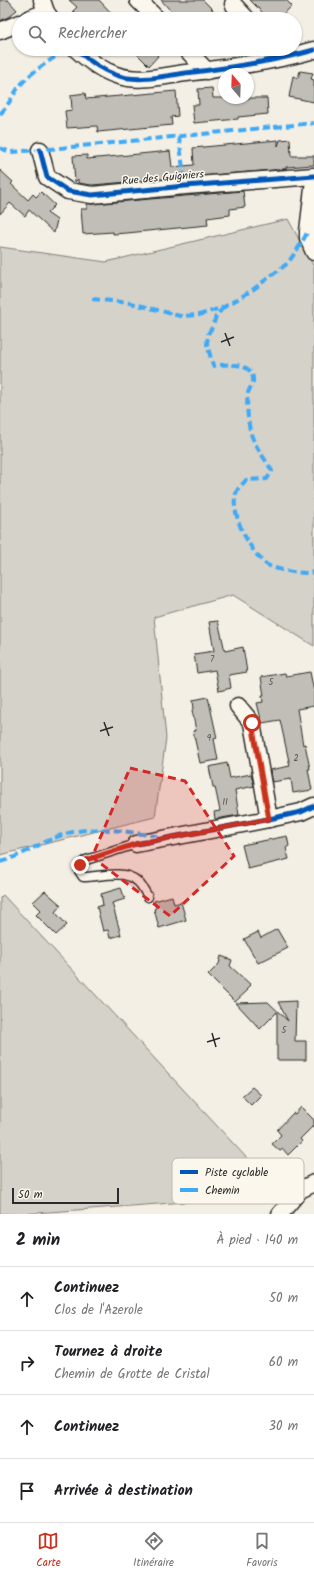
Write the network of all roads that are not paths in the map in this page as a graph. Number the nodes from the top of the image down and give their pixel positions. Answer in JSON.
{"nodes":[{"id":1,"x":138,"y":0,"type":"edge"},
{"id":2,"x":233,"y":4,"type":"dead end"},
{"id":3,"x":150,"y":12,"type":"edge"},
{"id":4,"x":240,"y":12,"type":"edge"},
{"id":5,"x":12,"y":26,"type":"edge"},
{"id":6,"x":0,"y":31,"type":"edge"},
{"id":7,"x":314,"y":50,"type":"edge"},
{"id":8,"x":302,"y":51,"type":"edge"},
{"id":9,"x":84,"y":56,"type":"edge"},
{"id":10,"x":193,"y":56,"type":"edge"},
{"id":11,"x":268,"y":56,"type":"edge"},
{"id":12,"x":207,"y":71,"type":"junction"},
{"id":13,"x":40,"y":150,"type":"dead end"},
{"id":14,"x":314,"y":176,"type":"edge"},
{"id":15,"x":314,"y":180,"type":"edge"},
{"id":16,"x":314,"y":252,"type":"edge"},
{"id":17,"x":238,"y":706,"type":"dead end"},
{"id":18,"x":314,"y":806,"type":"edge"},
{"id":19,"x":269,"y":819,"type":"junction"},
{"id":20,"x":136,"y":844,"type":"joint"},
{"id":21,"x":148,"y":897,"type":"dead end"},
{"id":22,"x":314,"y":1183,"type":"edge"},
{"id":23,"x":304,"y":1188,"type":"edge"},
{"id":24,"x":288,"y":1204,"type":"edge"},
{"id":25,"x":280,"y":1214,"type":"edge"}],
"edges":[{"from":1,"to":3,"type":"street"},
{"from":2,"to":4,"type":"street"},
{"from":5,"to":6,"type":"street"},
{"from":7,"to":8,"type":"street"},
{"from":9,"to":12,"type":"street"},
{"from":10,"to":12,"type":"street"},
{"from":11,"to":12,"type":"street"},
{"from":13,"to":14,"type":"street","name":"Rue des Guigniers"},
{"from":15,"to":16,"type":"street"},
{"from":17,"to":19,"type":"street"},
{"from":18,"to":19,"type":"street"},
{"from":19,"to":20,"type":"street"},
{"from":20,"to":21,"type":"lane"},
{"from":22,"to":23,"type":"street"},
{"from":24,"to":25,"type":"street"}]}
